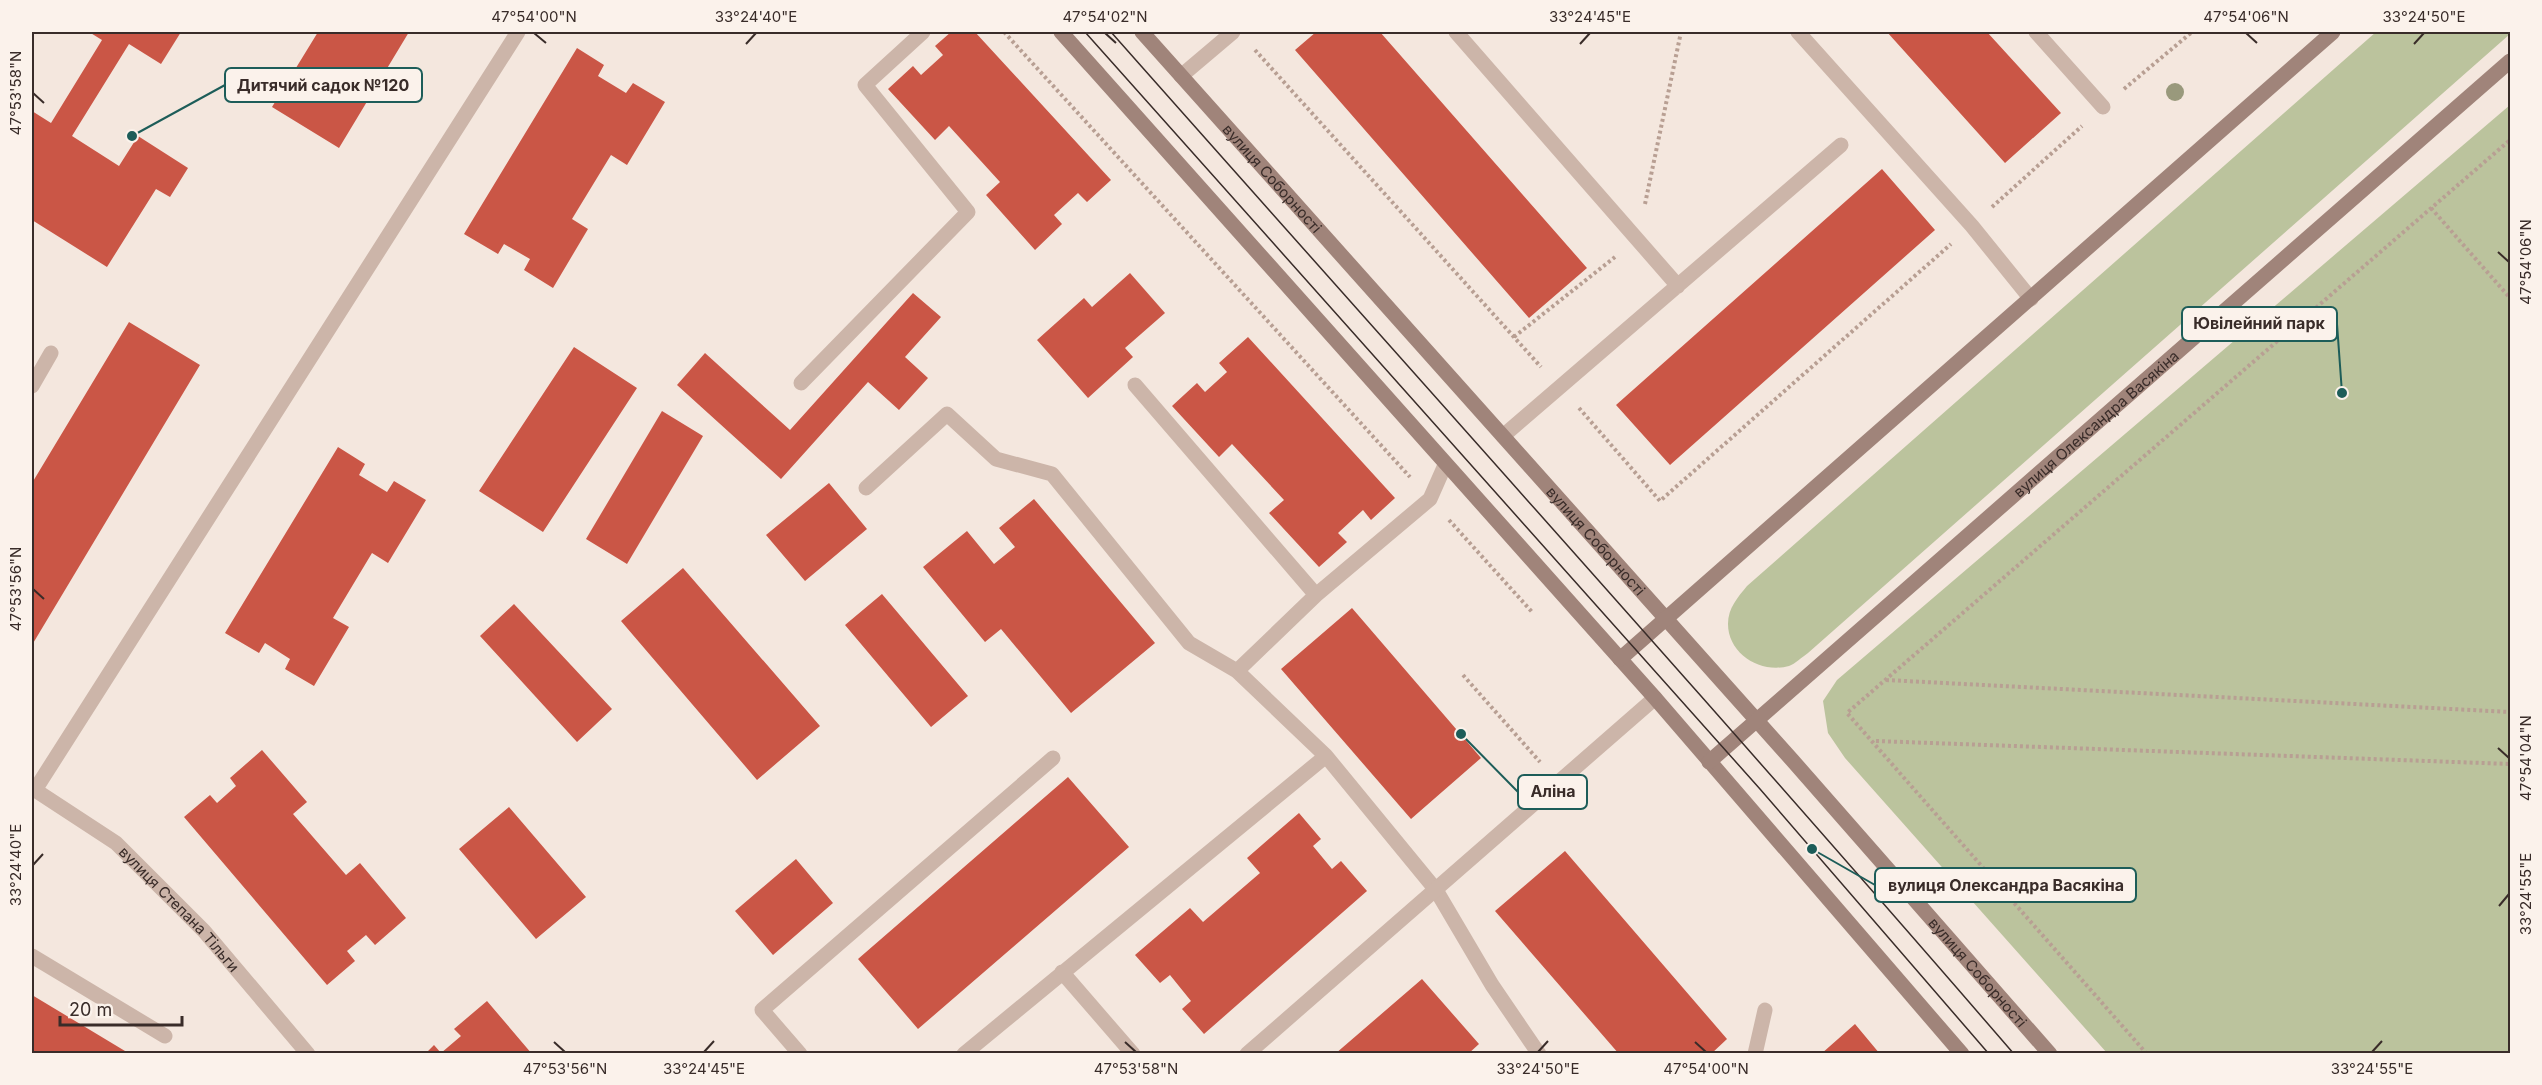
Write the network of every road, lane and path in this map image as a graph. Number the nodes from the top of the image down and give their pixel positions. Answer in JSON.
{"nodes":[{"id":1,"x":518,"y":32,"type":"edge"},
{"id":2,"x":923,"y":32,"type":"edge"},
{"id":3,"x":1004,"y":32,"type":"edge"},
{"id":4,"x":1061,"y":32,"type":"edge"},
{"id":5,"x":1142,"y":32,"type":"edge"},
{"id":6,"x":1233,"y":32,"type":"edge"},
{"id":7,"x":1456,"y":32,"type":"edge"},
{"id":8,"x":1798,"y":32,"type":"edge"},
{"id":9,"x":2036,"y":32,"type":"edge"},
{"id":10,"x":2333,"y":32,"type":"edge"},
{"id":11,"x":2511,"y":61,"type":"edge"},
{"id":12,"x":1181,"y":76,"type":"junction"},
{"id":13,"x":2103,"y":107,"type":"dead end"},
{"id":14,"x":2511,"y":140,"type":"edge"},
{"id":15,"x":1841,"y":145,"type":"dead end"},
{"id":16,"x":2432,"y":208,"type":"junction"},
{"id":17,"x":1678,"y":286,"type":"junction"},
{"id":18,"x":2511,"y":298,"type":"edge"},
{"id":19,"x":2031,"y":299,"type":"junction"},
{"id":20,"x":51,"y":352,"type":"dead end"},
{"id":21,"x":801,"y":383,"type":"dead end"},
{"id":22,"x":1135,"y":385,"type":"dead end"},
{"id":23,"x":32,"y":386,"type":"edge"},
{"id":24,"x":1503,"y":436,"type":"junction"},
{"id":25,"x":1445,"y":465,"type":"junction"},
{"id":26,"x":866,"y":488,"type":"dead end"},
{"id":27,"x":1430,"y":499,"type":"junction"},
{"id":28,"x":1316,"y":595,"type":"junction"},
{"id":29,"x":1533,"y":613,"type":"dead end"},
{"id":30,"x":1667,"y":619,"type":"junction"},
{"id":31,"x":1620,"y":659,"type":"junction"},
{"id":32,"x":1237,"y":671,"type":"junction"},
{"id":33,"x":1463,"y":675,"type":"dead end"},
{"id":34,"x":1886,"y":680,"type":"junction"},
{"id":35,"x":1655,"y":698,"type":"junction"},
{"id":36,"x":2511,"y":712,"type":"edge"},
{"id":37,"x":1758,"y":721,"type":"junction"},
{"id":38,"x":1875,"y":741,"type":"junction"},
{"id":39,"x":1326,"y":756,"type":"junction"},
{"id":40,"x":1053,"y":758,"type":"dead end"},
{"id":41,"x":1709,"y":762,"type":"junction"},
{"id":42,"x":2511,"y":764,"type":"edge"},
{"id":43,"x":1559,"y":783,"type":"junction"},
{"id":44,"x":33,"y":789,"type":"edge"},
{"id":45,"x":1436,"y":890,"type":"junction"},
{"id":46,"x":32,"y":956,"type":"edge"},
{"id":47,"x":1062,"y":972,"type":"junction"},
{"id":48,"x":1766,"y":1010,"type":"dead end"},
{"id":49,"x":165,"y":1036,"type":"dead end"},
{"id":50,"x":308,"y":1053,"type":"edge"},
{"id":51,"x":800,"y":1053,"type":"edge"},
{"id":52,"x":964,"y":1053,"type":"edge"},
{"id":53,"x":1133,"y":1053,"type":"edge"},
{"id":54,"x":1247,"y":1053,"type":"edge"},
{"id":55,"x":1539,"y":1053,"type":"edge"},
{"id":56,"x":1755,"y":1053,"type":"edge"},
{"id":57,"x":1962,"y":1053,"type":"edge"},
{"id":58,"x":2050,"y":1053,"type":"edge"},
{"id":59,"x":2147,"y":1053,"type":"edge"}],
"edges":[{"from":1,"to":44,"type":"street"},
{"from":2,"to":21,"type":"street"},
{"from":3,"to":27,"type":"path"},
{"from":4,"to":25,"type":"main road"},
{"from":5,"to":12,"type":"main road","name":"вулиця Соборності"},
{"from":6,"to":12,"type":"street"},
{"from":7,"to":17,"type":"street"},
{"from":8,"to":19,"type":"street"},
{"from":9,"to":13,"type":"street"},
{"from":10,"to":19,"type":"main road"},
{"from":11,"to":37,"type":"main road","name":"вулиця Олександра Васякіна"},
{"from":12,"to":24,"type":"main road","name":"вулиця Соборності"},
{"from":14,"to":16,"type":"path"},
{"from":15,"to":17,"type":"street"},
{"from":16,"to":18,"type":"path"},
{"from":16,"to":34,"type":"path"},
{"from":17,"to":24,"type":"street"},
{"from":19,"to":30,"type":"main road"},
{"from":20,"to":23,"type":"street"},
{"from":22,"to":28,"type":"street"},
{"from":24,"to":30,"type":"main road","name":"вулиця Соборності"},
{"from":25,"to":27,"type":"street"},
{"from":25,"to":31,"type":"main road"},
{"from":26,"to":32,"type":"street"},
{"from":27,"to":28,"type":"street"},
{"from":27,"to":29,"type":"path"},
{"from":28,"to":32,"type":"street"},
{"from":30,"to":31,"type":"main road"},
{"from":30,"to":37,"type":"main road","name":"вулиця Соборності"},
{"from":31,"to":35,"type":"main road"},
{"from":32,"to":39,"type":"street"},
{"from":33,"to":43,"type":"path"},
{"from":34,"to":36,"type":"path"},
{"from":34,"to":38,"type":"path"},
{"from":35,"to":41,"type":"main road"},
{"from":35,"to":43,"type":"street"},
{"from":37,"to":41,"type":"main road","name":"вулиця Олександра Васякіна"},
{"from":37,"to":58,"type":"main road","name":"вулиця Соборності"},
{"from":38,"to":42,"type":"path"},
{"from":38,"to":59,"type":"path"},
{"from":39,"to":45,"type":"street"},
{"from":39,"to":47,"type":"street"},
{"from":40,"to":51,"type":"street"},
{"from":41,"to":57,"type":"main road"},
{"from":43,"to":45,"type":"street"},
{"from":44,"to":50,"type":"street","name":"вулиця Степана Тільги"},
{"from":45,"to":54,"type":"street"},
{"from":45,"to":55,"type":"street"},
{"from":46,"to":49,"type":"street"},
{"from":47,"to":52,"type":"street"},
{"from":47,"to":53,"type":"street"},
{"from":48,"to":56,"type":"street"}]}
